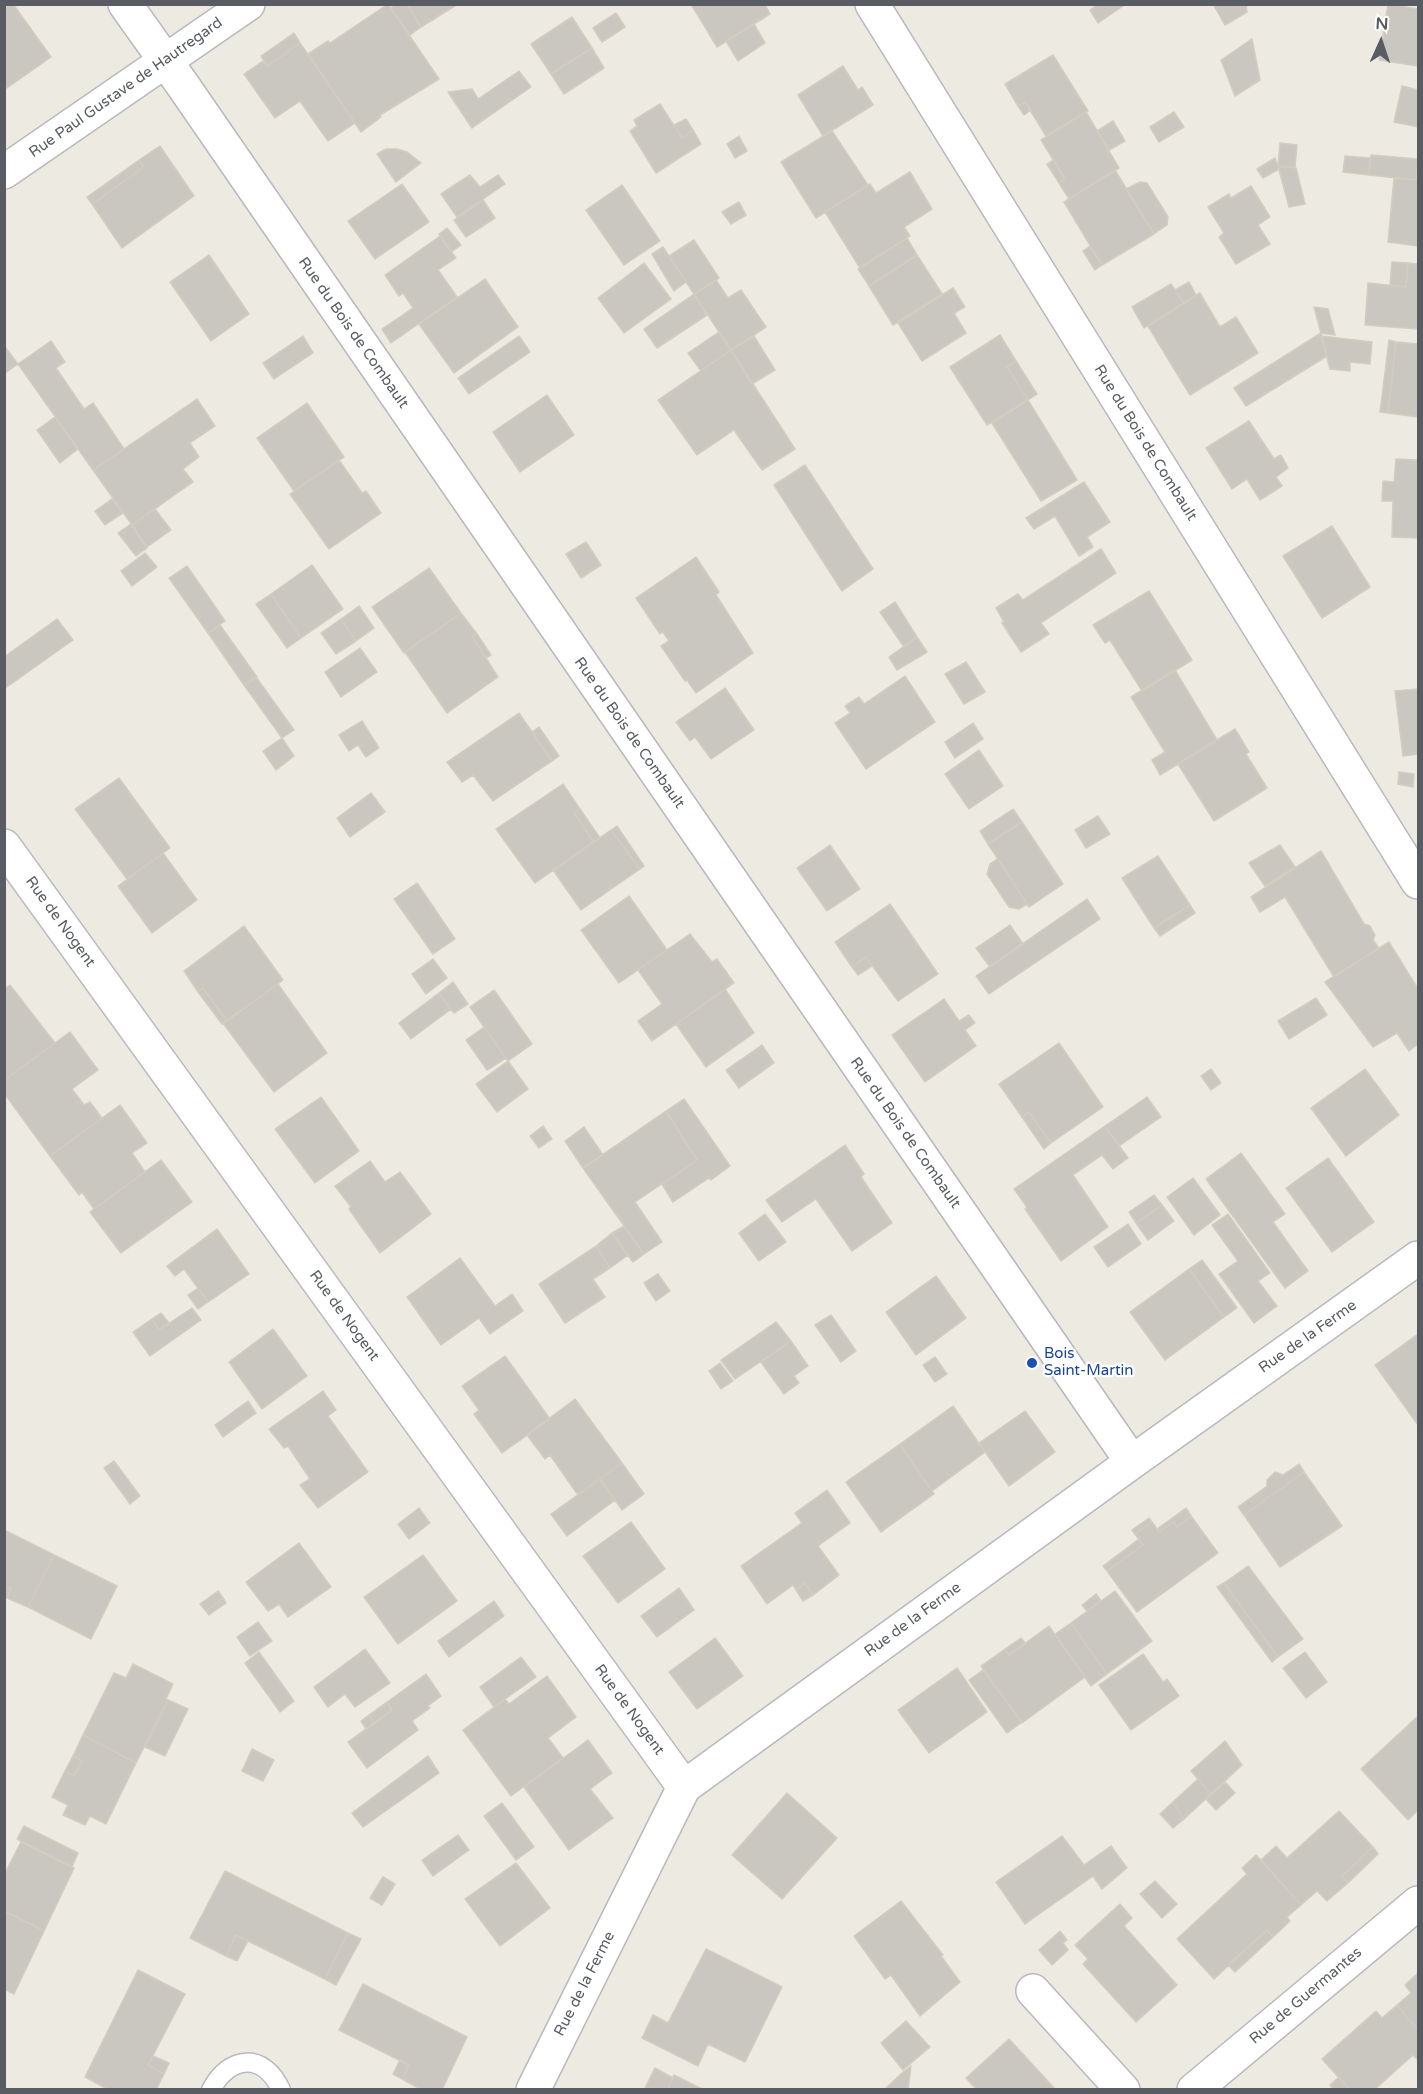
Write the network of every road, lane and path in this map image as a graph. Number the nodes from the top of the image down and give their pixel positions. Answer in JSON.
{"nodes":[{"id":1,"x":124,"y":4,"type":"edge"},
{"id":2,"x":248,"y":4,"type":"edge"},
{"id":3,"x":872,"y":4,"type":"edge"},
{"id":4,"x":166,"y":62,"type":"junction"},
{"id":5,"x":4,"y":172,"type":"edge"},
{"id":6,"x":4,"y":846,"type":"edge"},
{"id":7,"x":1419,"y":882,"type":"edge"},
{"id":8,"x":1419,"y":1258,"type":"edge"},
{"id":9,"x":1132,"y":1462,"type":"junction"},
{"id":10,"x":684,"y":1787,"type":"junction"},
{"id":11,"x":1419,"y":1903,"type":"edge"},
{"id":12,"x":1034,"y":1991,"type":"dead end"},
{"id":13,"x":211,"y":2090,"type":"edge"},
{"id":14,"x":281,"y":2090,"type":"edge"},
{"id":15,"x":533,"y":2090,"type":"edge"},
{"id":16,"x":1123,"y":2090,"type":"edge"},
{"id":17,"x":1194,"y":2090,"type":"edge"}],
"edges":[{"from":1,"to":4,"type":"street","name":"Rue du Bois de Combault"},
{"from":2,"to":4,"type":"street","name":"Rue Paul Gustave de Hautregard"},
{"from":3,"to":7,"type":"street","name":"Rue du Bois de Combault"},
{"from":4,"to":5,"type":"street","name":"Rue Paul Gustave de Hautregard"},
{"from":4,"to":9,"type":"street","name":"Rue du Bois de Combault"},
{"from":6,"to":10,"type":"street","name":"Rue de Nogent"},
{"from":8,"to":9,"type":"street","name":"Rue de la Ferme"},
{"from":9,"to":10,"type":"street","name":"Rue de la Ferme"},
{"from":10,"to":15,"type":"street","name":"Rue de la Ferme"},
{"from":11,"to":17,"type":"street","name":"Rue de Guermantes"},
{"from":12,"to":16,"type":"street"},
{"from":13,"to":14,"type":"lane"}]}
